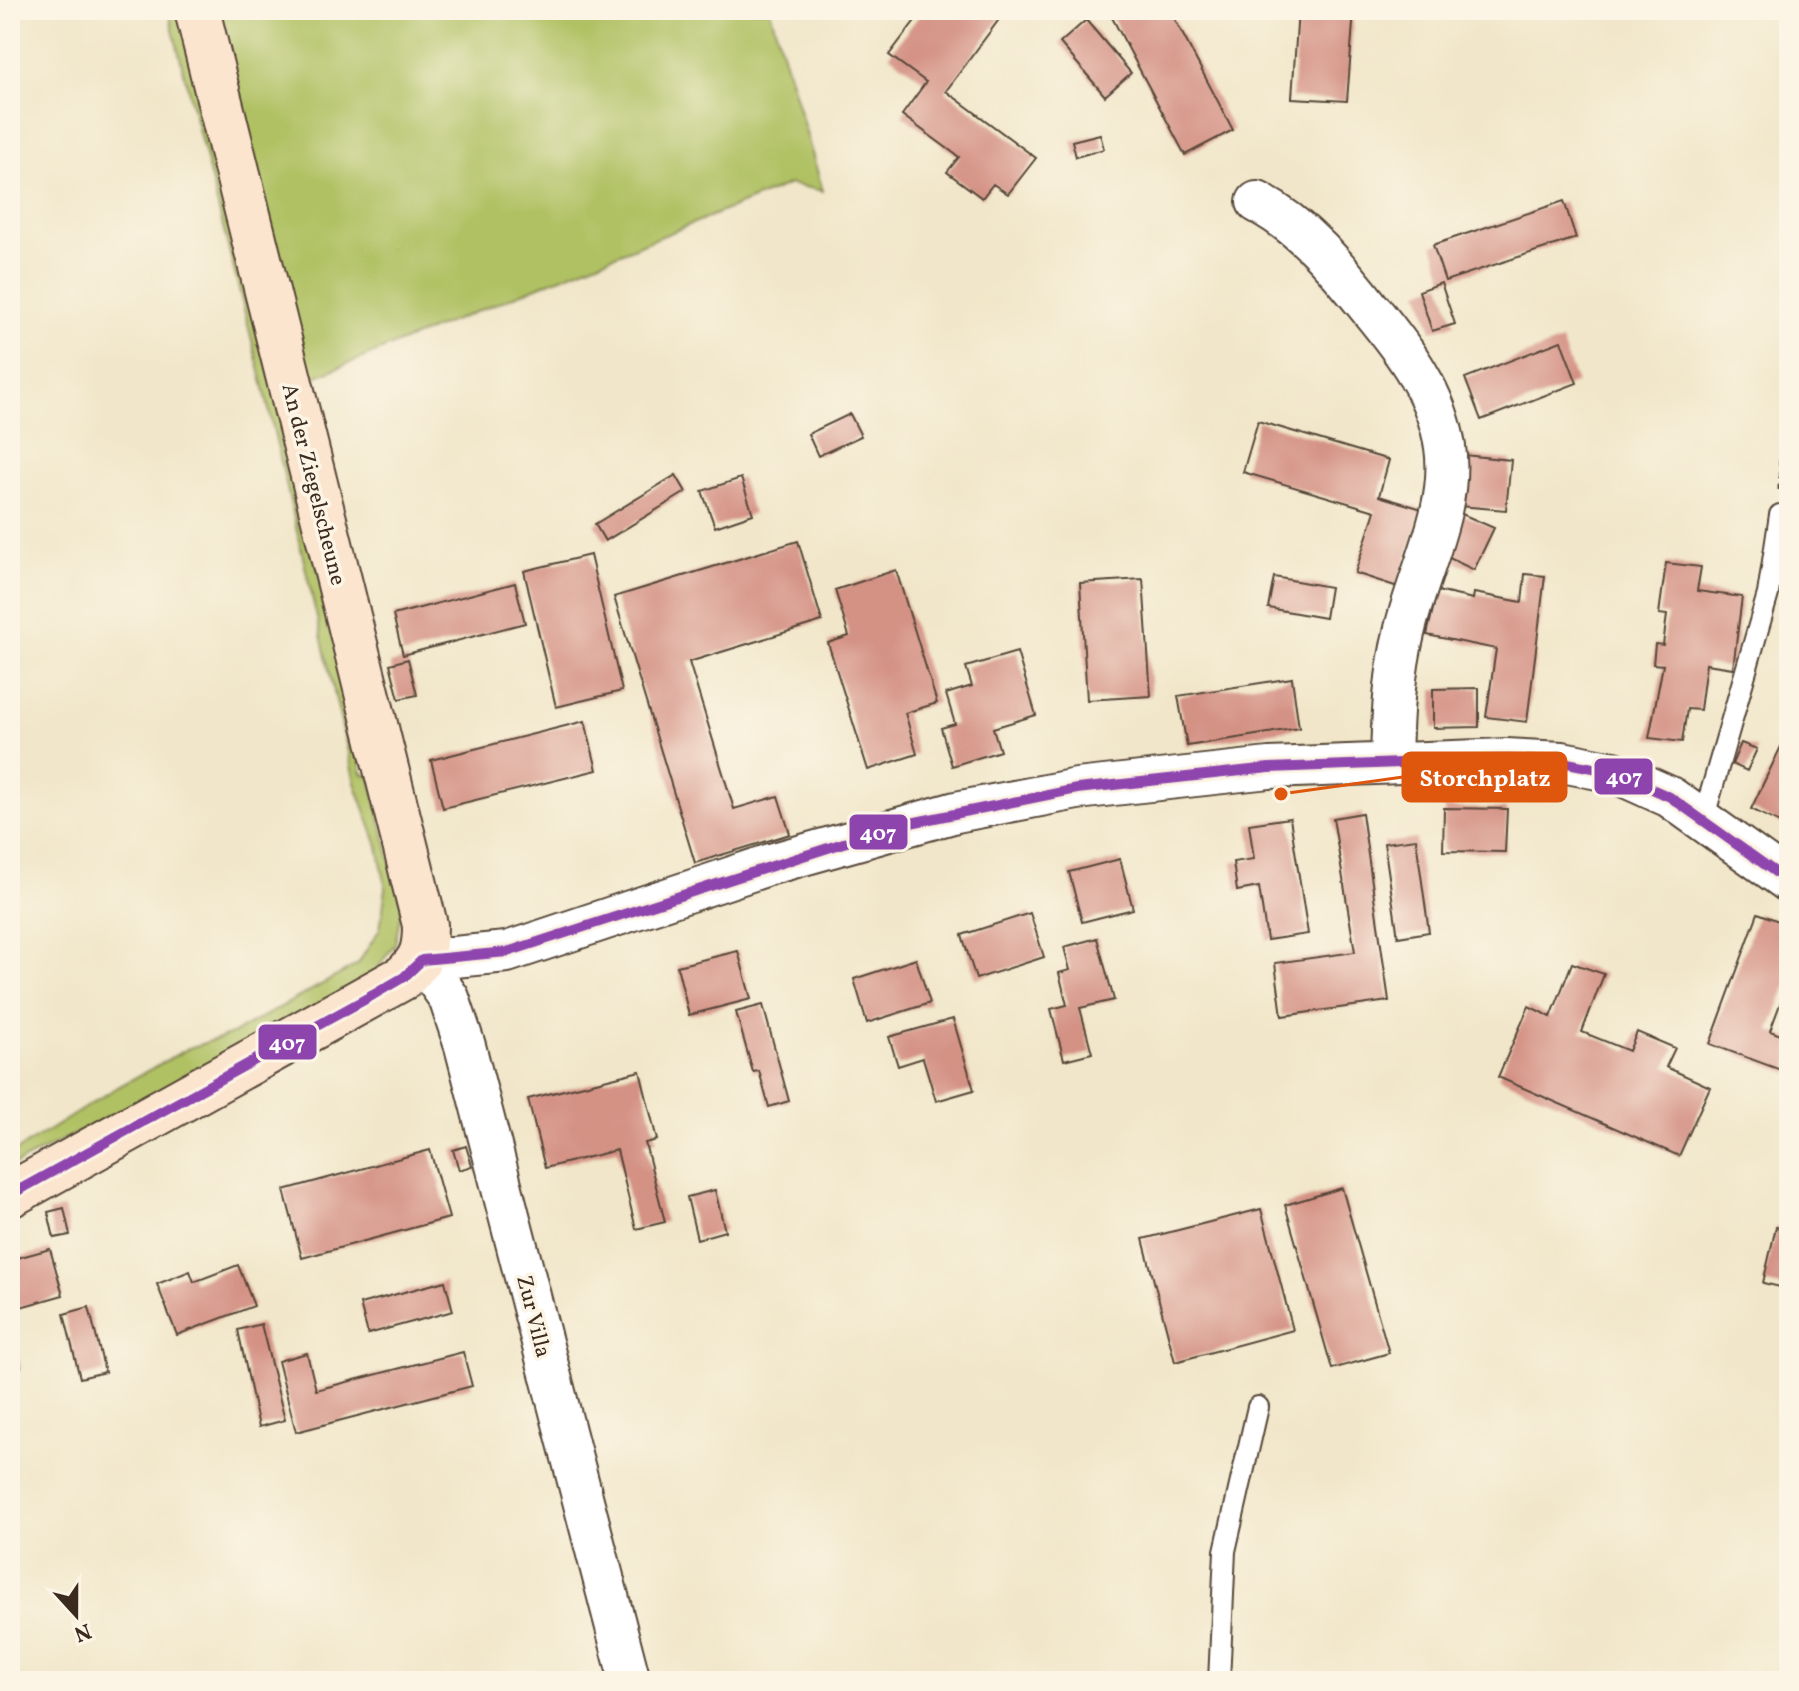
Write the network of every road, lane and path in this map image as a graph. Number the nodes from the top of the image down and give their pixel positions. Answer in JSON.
{"nodes":[{"id":1,"x":197,"y":10,"type":"edge"},
{"id":2,"x":1789,"y":171,"type":"edge"},
{"id":3,"x":1257,"y":202,"type":"dead end"},
{"id":4,"x":1780,"y":515,"type":"joint"},
{"id":5,"x":1391,"y":762,"type":"junction"},
{"id":6,"x":1703,"y":820,"type":"junction"},
{"id":7,"x":1789,"y":882,"type":"edge"},
{"id":8,"x":422,"y":960,"type":"junction"},
{"id":9,"x":10,"y":1195,"type":"edge"},
{"id":10,"x":1258,"y":1407,"type":"dead end"},
{"id":11,"x":630,"y":1681,"type":"edge"},
{"id":12,"x":1219,"y":1681,"type":"edge"}],
"edges":[{"from":1,"to":8,"type":"street","name":"An der Ziegelscheune"},
{"from":2,"to":4,"type":"path"},
{"from":3,"to":5,"type":"street"},
{"from":4,"to":6,"type":"lane"},
{"from":5,"to":6,"type":"street"},
{"from":5,"to":8,"type":"street"},
{"from":6,"to":7,"type":"street"},
{"from":8,"to":9,"type":"street"},
{"from":8,"to":11,"type":"street","name":"Zur Villa"},
{"from":10,"to":12,"type":"lane"}]}
